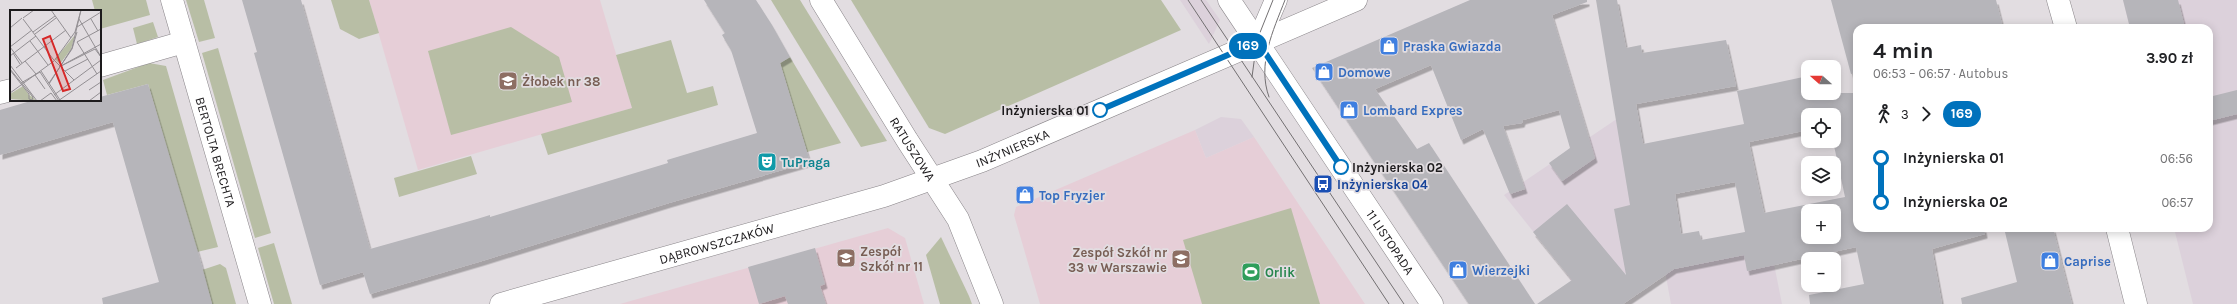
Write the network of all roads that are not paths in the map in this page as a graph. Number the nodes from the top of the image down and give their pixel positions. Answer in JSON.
{"nodes":[{"id":1,"x":172,"y":0,"type":"edge"},
{"id":2,"x":821,"y":0,"type":"edge"},
{"id":3,"x":1229,"y":0,"type":"edge"},
{"id":4,"x":1276,"y":0,"type":"edge"},
{"id":5,"x":1356,"y":0,"type":"edge"},
{"id":6,"x":2058,"y":0,"type":"edge"},
{"id":7,"x":2065,"y":24,"type":"edge"},
{"id":8,"x":184,"y":42,"type":"junction"},
{"id":9,"x":1258,"y":42,"type":"junction"},
{"id":10,"x":101,"y":66,"type":"edge"},
{"id":11,"x":10,"y":90,"type":"edge"},
{"id":12,"x":0,"y":93,"type":"edge"},
{"id":13,"x":932,"y":179,"type":"junction"},
{"id":14,"x":2118,"y":232,"type":"edge"},
{"id":15,"x":260,"y":304,"type":"edge"},
{"id":16,"x":501,"y":304,"type":"edge"},
{"id":17,"x":992,"y":304,"type":"edge"},
{"id":18,"x":1432,"y":304,"type":"edge"},
{"id":19,"x":2136,"y":304,"type":"edge"}],
"edges":[{"from":1,"to":8,"type":"street","name":"BERTOLTA BRECHTA"},
{"from":2,"to":13,"type":"street","name":"RATUSZOWA"},
{"from":3,"to":9,"type":"street","name":"11 LISTOPADA"},
{"from":4,"to":9,"type":"street"},
{"from":5,"to":9,"type":"street","name":"INŻYNIERSKA"},
{"from":6,"to":7,"type":"street"},
{"from":8,"to":10,"type":"street"},
{"from":8,"to":15,"type":"street","name":"BERTOLTA BRECHTA"},
{"from":9,"to":13,"type":"street","name":"INŻYNIERSKA"},
{"from":9,"to":18,"type":"street","name":"11 LISTOPADA"},
{"from":11,"to":12,"type":"street"},
{"from":13,"to":16,"type":"street","name":"DĄBROWSZCZAKÓW"},
{"from":13,"to":17,"type":"street","name":"RATUSZOWA"},
{"from":14,"to":19,"type":"street"}]}
